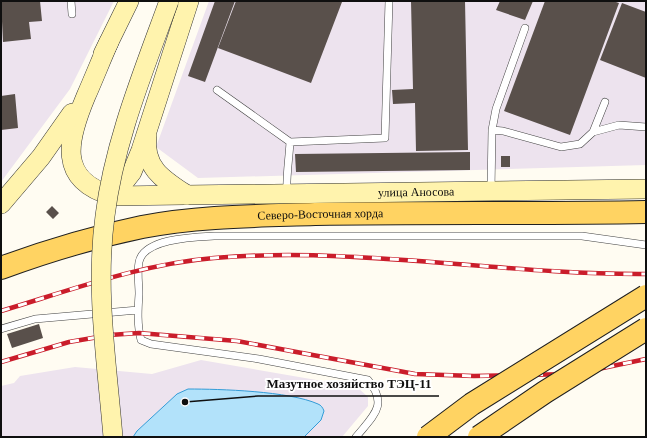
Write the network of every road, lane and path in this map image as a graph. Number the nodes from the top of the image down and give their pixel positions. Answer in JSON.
{"nodes":[{"id":1,"x":71,"y":1,"type":"edge"},
{"id":2,"x":129,"y":1,"type":"edge"},
{"id":3,"x":169,"y":1,"type":"edge"},
{"id":4,"x":189,"y":1,"type":"edge"},
{"id":5,"x":389,"y":1,"type":"edge"},
{"id":6,"x":72,"y":14,"type":"dead end"},
{"id":7,"x":524,"y":28,"type":"dead end"},
{"id":8,"x":109,"y":42,"type":"junction"},
{"id":9,"x":217,"y":90,"type":"dead end"},
{"id":10,"x":605,"y":102,"type":"dead end"},
{"id":11,"x":150,"y":119,"type":"junction"},
{"id":12,"x":646,"y":127,"type":"edge"},
{"id":13,"x":492,"y":130,"type":"junction"},
{"id":14,"x":593,"y":132,"type":"junction"},
{"id":15,"x":290,"y":142,"type":"junction"},
{"id":16,"x":646,"y":189,"type":"edge"},
{"id":17,"x":492,"y":191,"type":"junction"},
{"id":18,"x":287,"y":194,"type":"junction"},
{"id":19,"x":187,"y":195,"type":"junction"},
{"id":20,"x":113,"y":196,"type":"junction"},
{"id":21,"x":1,"y":204,"type":"edge"},
{"id":22,"x":646,"y":212,"type":"edge"},
{"id":23,"x":646,"y":245,"type":"edge"},
{"id":24,"x":1,"y":268,"type":"edge"},
{"id":25,"x":646,"y":296,"type":"edge"},
{"id":26,"x":138,"y":310,"type":"junction"},
{"id":27,"x":1,"y":329,"type":"edge"},
{"id":28,"x":646,"y":329,"type":"edge"},
{"id":29,"x":113,"y":437,"type":"edge"},
{"id":30,"x":356,"y":437,"type":"edge"},
{"id":31,"x":428,"y":437,"type":"edge"},
{"id":32,"x":479,"y":437,"type":"edge"}],
"edges":[{"from":1,"to":6,"type":"lane"},
{"from":2,"to":8,"type":"street"},
{"from":3,"to":29,"type":"street","bridge":true},
{"from":4,"to":11,"type":"street"},
{"from":5,"to":15,"type":"lane"},
{"from":7,"to":13,"type":"lane"},
{"from":8,"to":20,"type":"street"},
{"from":8,"to":21,"type":"street"},
{"from":9,"to":15,"type":"lane"},
{"from":10,"to":14,"type":"lane"},
{"from":11,"to":19,"type":"street"},
{"from":11,"to":20,"type":"street"},
{"from":12,"to":14,"type":"lane"},
{"from":13,"to":14,"type":"lane"},
{"from":13,"to":17,"type":"lane"},
{"from":15,"to":18,"type":"lane"},
{"from":16,"to":17,"type":"street","name":"улица Аносова"},
{"from":17,"to":18,"type":"street","name":"улица Аносова"},
{"from":18,"to":19,"type":"street","name":"улица Аносова"},
{"from":19,"to":20,"type":"street","name":"улица Аносова"},
{"from":22,"to":24,"type":"main road","name":"Северо-Восточная хорда"},
{"from":23,"to":26,"type":"lane"},
{"from":25,"to":31,"type":"main road","bridge":true},
{"from":26,"to":27,"type":"lane"},
{"from":26,"to":30,"type":"lane"},
{"from":28,"to":32,"type":"main road","bridge":true}]}
